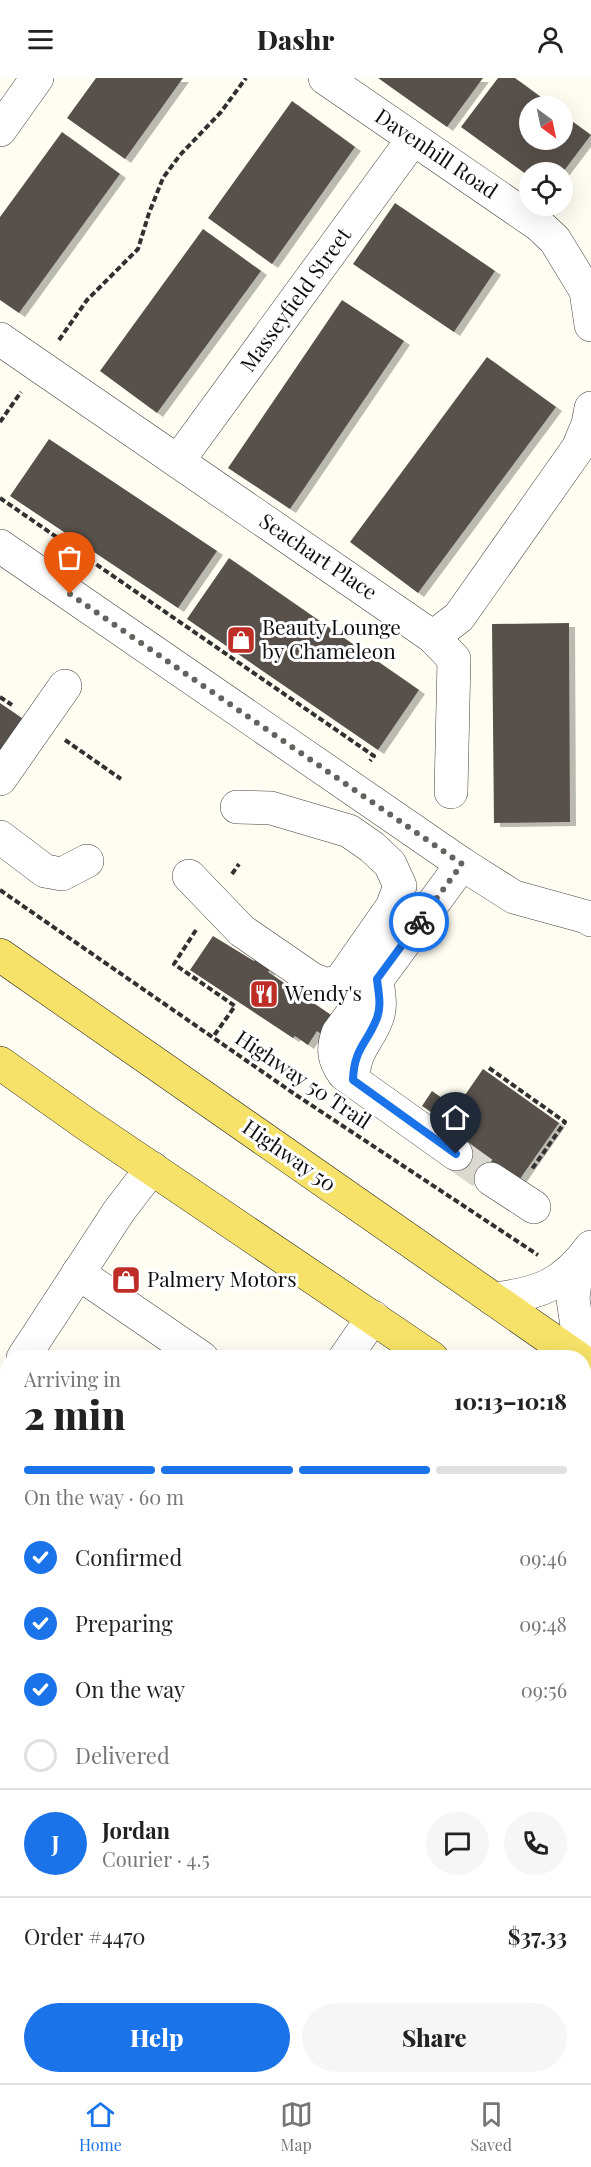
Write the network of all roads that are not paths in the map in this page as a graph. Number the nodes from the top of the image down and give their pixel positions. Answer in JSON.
{"nodes":[{"id":1,"x":37,"y":78,"type":"edge"},
{"id":2,"x":325,"y":78,"type":"edge"},
{"id":3,"x":0,"y":130,"type":"edge"},
{"id":4,"x":413,"y":139,"type":"junction"},
{"id":5,"x":589,"y":292,"type":"edge"},
{"id":6,"x":591,"y":325,"type":"edge"},
{"id":7,"x":0,"y":339,"type":"edge"},
{"id":8,"x":591,"y":408,"type":"edge"},
{"id":9,"x":178,"y":461,"type":"junction"},
{"id":10,"x":0,"y":546,"type":"edge"},
{"id":11,"x":434,"y":637,"type":"junction"},
{"id":12,"x":65,"y":686,"type":"dead end"},
{"id":13,"x":0,"y":779,"type":"edge"},
{"id":14,"x":451,"y":792,"type":"dead end"},
{"id":15,"x":237,"y":807,"type":"dead end"},
{"id":16,"x":0,"y":837,"type":"edge"},
{"id":17,"x":87,"y":861,"type":"dead end"},
{"id":18,"x":462,"y":864,"type":"junction"},
{"id":19,"x":189,"y":876,"type":"dead end"},
{"id":20,"x":591,"y":920,"type":"edge"},
{"id":21,"x":0,"y":955,"type":"edge"},
{"id":22,"x":0,"y":1063,"type":"edge"},
{"id":23,"x":456,"y":1154,"type":"tunnel mouth"},
{"id":24,"x":152,"y":1168,"type":"junction"},
{"id":25,"x":491,"y":1179,"type":"tunnel mouth"},
{"id":26,"x":534,"y":1207,"type":"dead end"},
{"id":27,"x":578,"y":1262,"type":"edge"},
{"id":28,"x":78,"y":1273,"type":"junction"},
{"id":29,"x":493,"y":1299,"type":"junction"},
{"id":30,"x":373,"y":1317,"type":"junction"},
{"id":31,"x":28,"y":1350,"type":"edge"},
{"id":32,"x":190,"y":1350,"type":"edge"},
{"id":33,"x":350,"y":1350,"type":"edge"},
{"id":34,"x":420,"y":1350,"type":"edge"},
{"id":35,"x":566,"y":1350,"type":"edge"},
{"id":36,"x":588,"y":1350,"type":"edge"}],
"edges":[{"from":1,"to":3,"type":"street"},
{"from":2,"to":4,"type":"street","name":"Davenhill Road"},
{"from":4,"to":5,"type":"street","name":"Davenhill Road"},
{"from":4,"to":9,"type":"street","name":"Masseyfield Street"},
{"from":5,"to":6,"type":"street"},
{"from":7,"to":9,"type":"street","name":"Seachart Place"},
{"from":8,"to":11,"type":"street"},
{"from":9,"to":11,"type":"street","name":"Seachart Place"},
{"from":10,"to":18,"type":"street"},
{"from":11,"to":14,"type":"street","name":"Seachart Place"},
{"from":12,"to":13,"type":"street"},
{"from":15,"to":19,"type":"street"},
{"from":16,"to":17,"type":"street"},
{"from":18,"to":20,"type":"street"},
{"from":18,"to":23,"type":"street"},
{"from":21,"to":29,"type":"main road","name":"Highway 50"},
{"from":22,"to":24,"type":"main road"},
{"from":24,"to":28,"type":"street"},
{"from":24,"to":30,"type":"main road"},
{"from":25,"to":26,"type":"street"},
{"from":27,"to":29,"type":"street"},
{"from":27,"to":36,"type":"street"},
{"from":28,"to":31,"type":"street"},
{"from":28,"to":32,"type":"street"},
{"from":29,"to":35,"type":"main road","name":"Highway 50"},
{"from":30,"to":33,"type":"street"},
{"from":30,"to":34,"type":"main road"}]}
